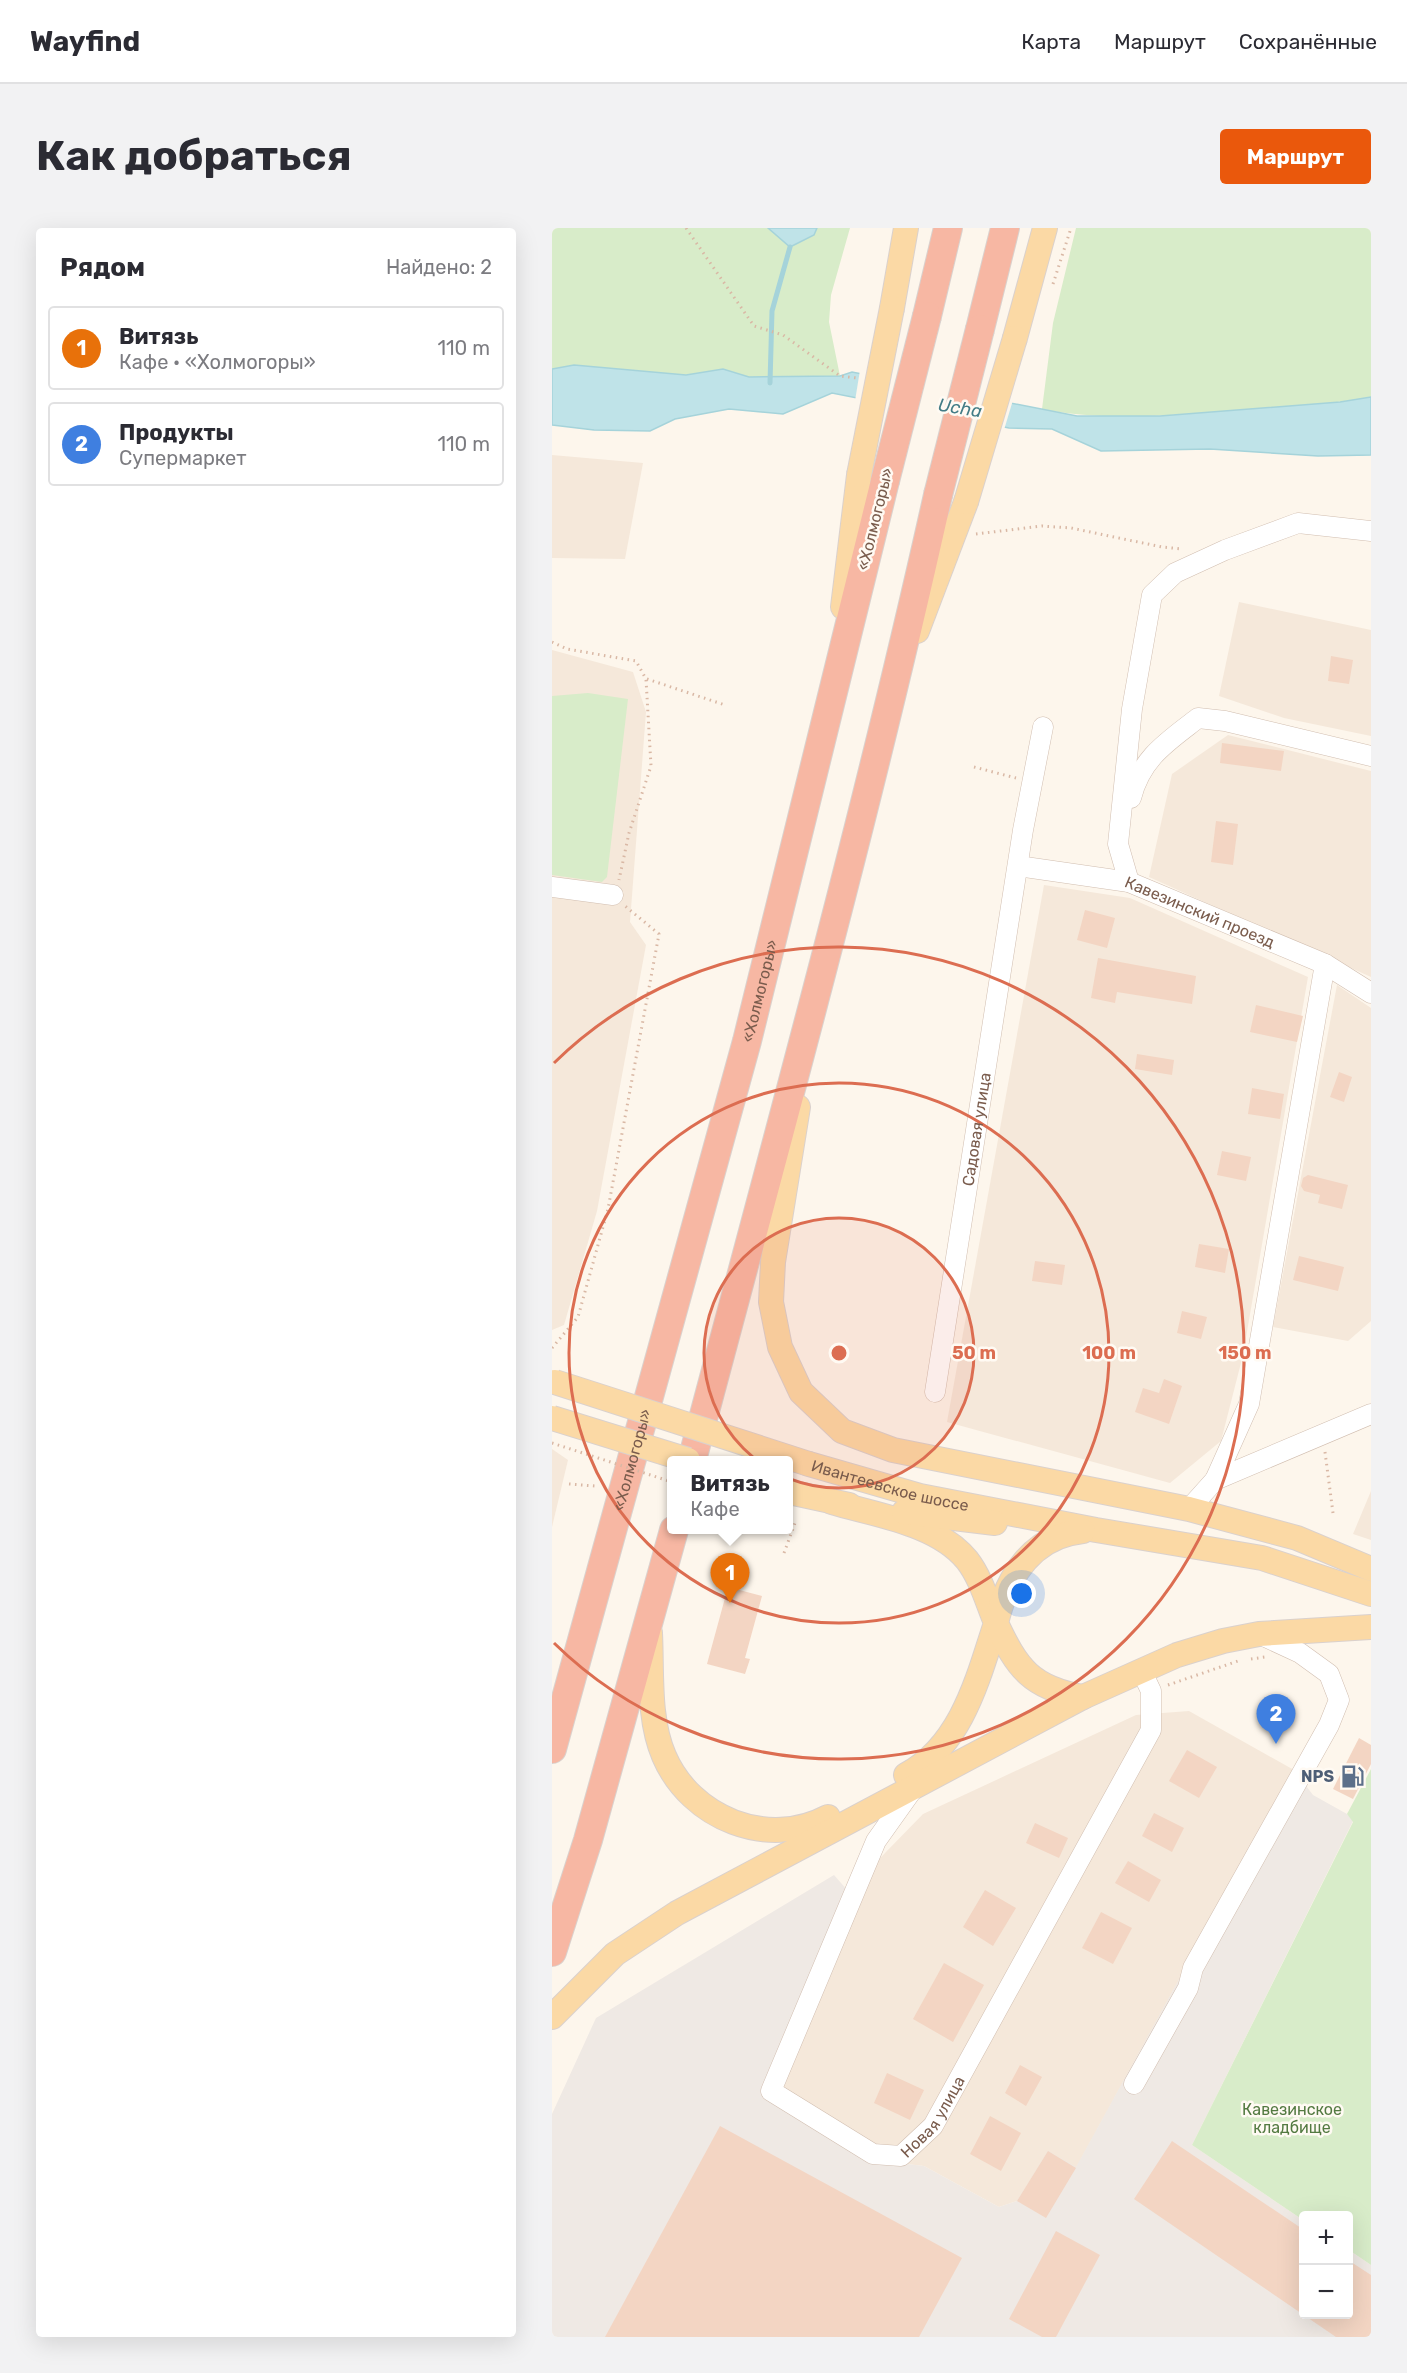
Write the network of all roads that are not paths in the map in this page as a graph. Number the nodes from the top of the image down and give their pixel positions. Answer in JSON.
{"nodes":[{"id":1,"x":906,"y":228,"type":"edge"},
{"id":2,"x":948,"y":228,"type":"edge"},
{"id":3,"x":1005,"y":228,"type":"edge"},
{"id":4,"x":1045,"y":228,"type":"edge"},
{"id":5,"x":872,"y":478,"type":"junction"},
{"id":6,"x":1371,"y":531,"type":"edge"},
{"id":7,"x":887,"y":709,"type":"junction"},
{"id":8,"x":1042,"y":727,"type":"dead end"},
{"id":9,"x":1371,"y":756,"type":"edge"},
{"id":10,"x":1118,"y":844,"type":"junction"},
{"id":11,"x":1018,"y":866,"type":"junction"},
{"id":12,"x":1130,"y":882,"type":"junction"},
{"id":13,"x":552,"y":887,"type":"edge"},
{"id":14,"x":613,"y":896,"type":"road end"},
{"id":15,"x":1325,"y":963,"type":"junction"},
{"id":16,"x":818,"y":985,"type":"junction"},
{"id":17,"x":1371,"y":993,"type":"edge"},
{"id":18,"x":554,"y":1382,"type":"edge"},
{"id":19,"x":935,"y":1392,"type":"dead end"},
{"id":20,"x":1371,"y":1414,"type":"edge"},
{"id":21,"x":552,"y":1418,"type":"edge"},
{"id":22,"x":674,"y":1456,"type":"edge"},
{"id":23,"x":691,"y":1456,"type":"edge"},
{"id":24,"x":784,"y":1456,"type":"edge"},
{"id":25,"x":793,"y":1459,"type":"edge"},
{"id":26,"x":1215,"y":1480,"type":"junction"},
{"id":27,"x":793,"y":1493,"type":"edge"},
{"id":28,"x":832,"y":1502,"type":"junction"},
{"id":29,"x":1189,"y":1509,"type":"junction"},
{"id":30,"x":1096,"y":1530,"type":"junction"},
{"id":31,"x":673,"y":1534,"type":"edge"},
{"id":32,"x":1371,"y":1569,"type":"edge"},
{"id":33,"x":1371,"y":1593,"type":"edge"},
{"id":34,"x":650,"y":1622,"type":"junction"},
{"id":35,"x":996,"y":1623,"type":"junction"},
{"id":36,"x":1371,"y":1627,"type":"edge"},
{"id":37,"x":1262,"y":1646,"type":"junction"},
{"id":38,"x":1147,"y":1681,"type":"junction"},
{"id":39,"x":1083,"y":1697,"type":"junction"},
{"id":40,"x":552,"y":1749,"type":"edge"},
{"id":41,"x":917,"y":1783,"type":"junction"},
{"id":42,"x":552,"y":1952,"type":"edge"},
{"id":43,"x":552,"y":2017,"type":"edge"},
{"id":44,"x":1134,"y":2084,"type":"dead end"}],
"edges":[{"from":1,"to":5,"type":"main road","bridge":true},
{"from":2,"to":5,"type":"highway","name":"«Холмогоры»","bridge":true},
{"from":3,"to":7,"type":"highway","bridge":true},
{"from":4,"to":7,"type":"main road","bridge":true},
{"from":5,"to":40,"type":"highway","name":"«Холмогоры»"},
{"from":6,"to":10,"type":"street"},
{"from":7,"to":16,"type":"highway"},
{"from":8,"to":11,"type":"street","name":"Садовая улица"},
{"from":9,"to":10,"type":"street"},
{"from":10,"to":12,"type":"street"},
{"from":11,"to":12,"type":"street","name":"Кавезинский проезд"},
{"from":11,"to":19,"type":"street","name":"Садовая улица"},
{"from":12,"to":15,"type":"street","name":"Кавезинский проезд"},
{"from":13,"to":14,"type":"street"},
{"from":15,"to":17,"type":"street","name":"Кавезинский проезд"},
{"from":15,"to":26,"type":"street"},
{"from":16,"to":23,"type":"highway"},
{"from":16,"to":29,"type":"main road"},
{"from":18,"to":24,"type":"main road","name":"Ивантеевское шоссе","bridge":true},
{"from":20,"to":26,"type":"street"},
{"from":21,"to":22,"type":"main road","bridge":true},
{"from":25,"to":30,"type":"main road","name":"Ивантеевское шоссе","bridge":true},
{"from":26,"to":29,"type":"street"},
{"from":27,"to":28,"type":"main road","name":"Ивантеевское шоссе"},
{"from":28,"to":30,"type":"main road","name":"Ивантеевское шоссе"},
{"from":28,"to":35,"type":"main road"},
{"from":29,"to":32,"type":"main road"},
{"from":30,"to":33,"type":"main road","name":"Ивантеевское шоссе"},
{"from":30,"to":35,"type":"main road"},
{"from":31,"to":34,"type":"highway"},
{"from":34,"to":35,"type":"main road"},
{"from":34,"to":42,"type":"highway"},
{"from":35,"to":39,"type":"main road"},
{"from":36,"to":37,"type":"main road"},
{"from":37,"to":38,"type":"main road"},
{"from":37,"to":44,"type":"street"},
{"from":38,"to":39,"type":"main road"},
{"from":38,"to":41,"type":"street","name":"Новая улица"},
{"from":39,"to":41,"type":"main road"},
{"from":41,"to":43,"type":"main road"}]}
